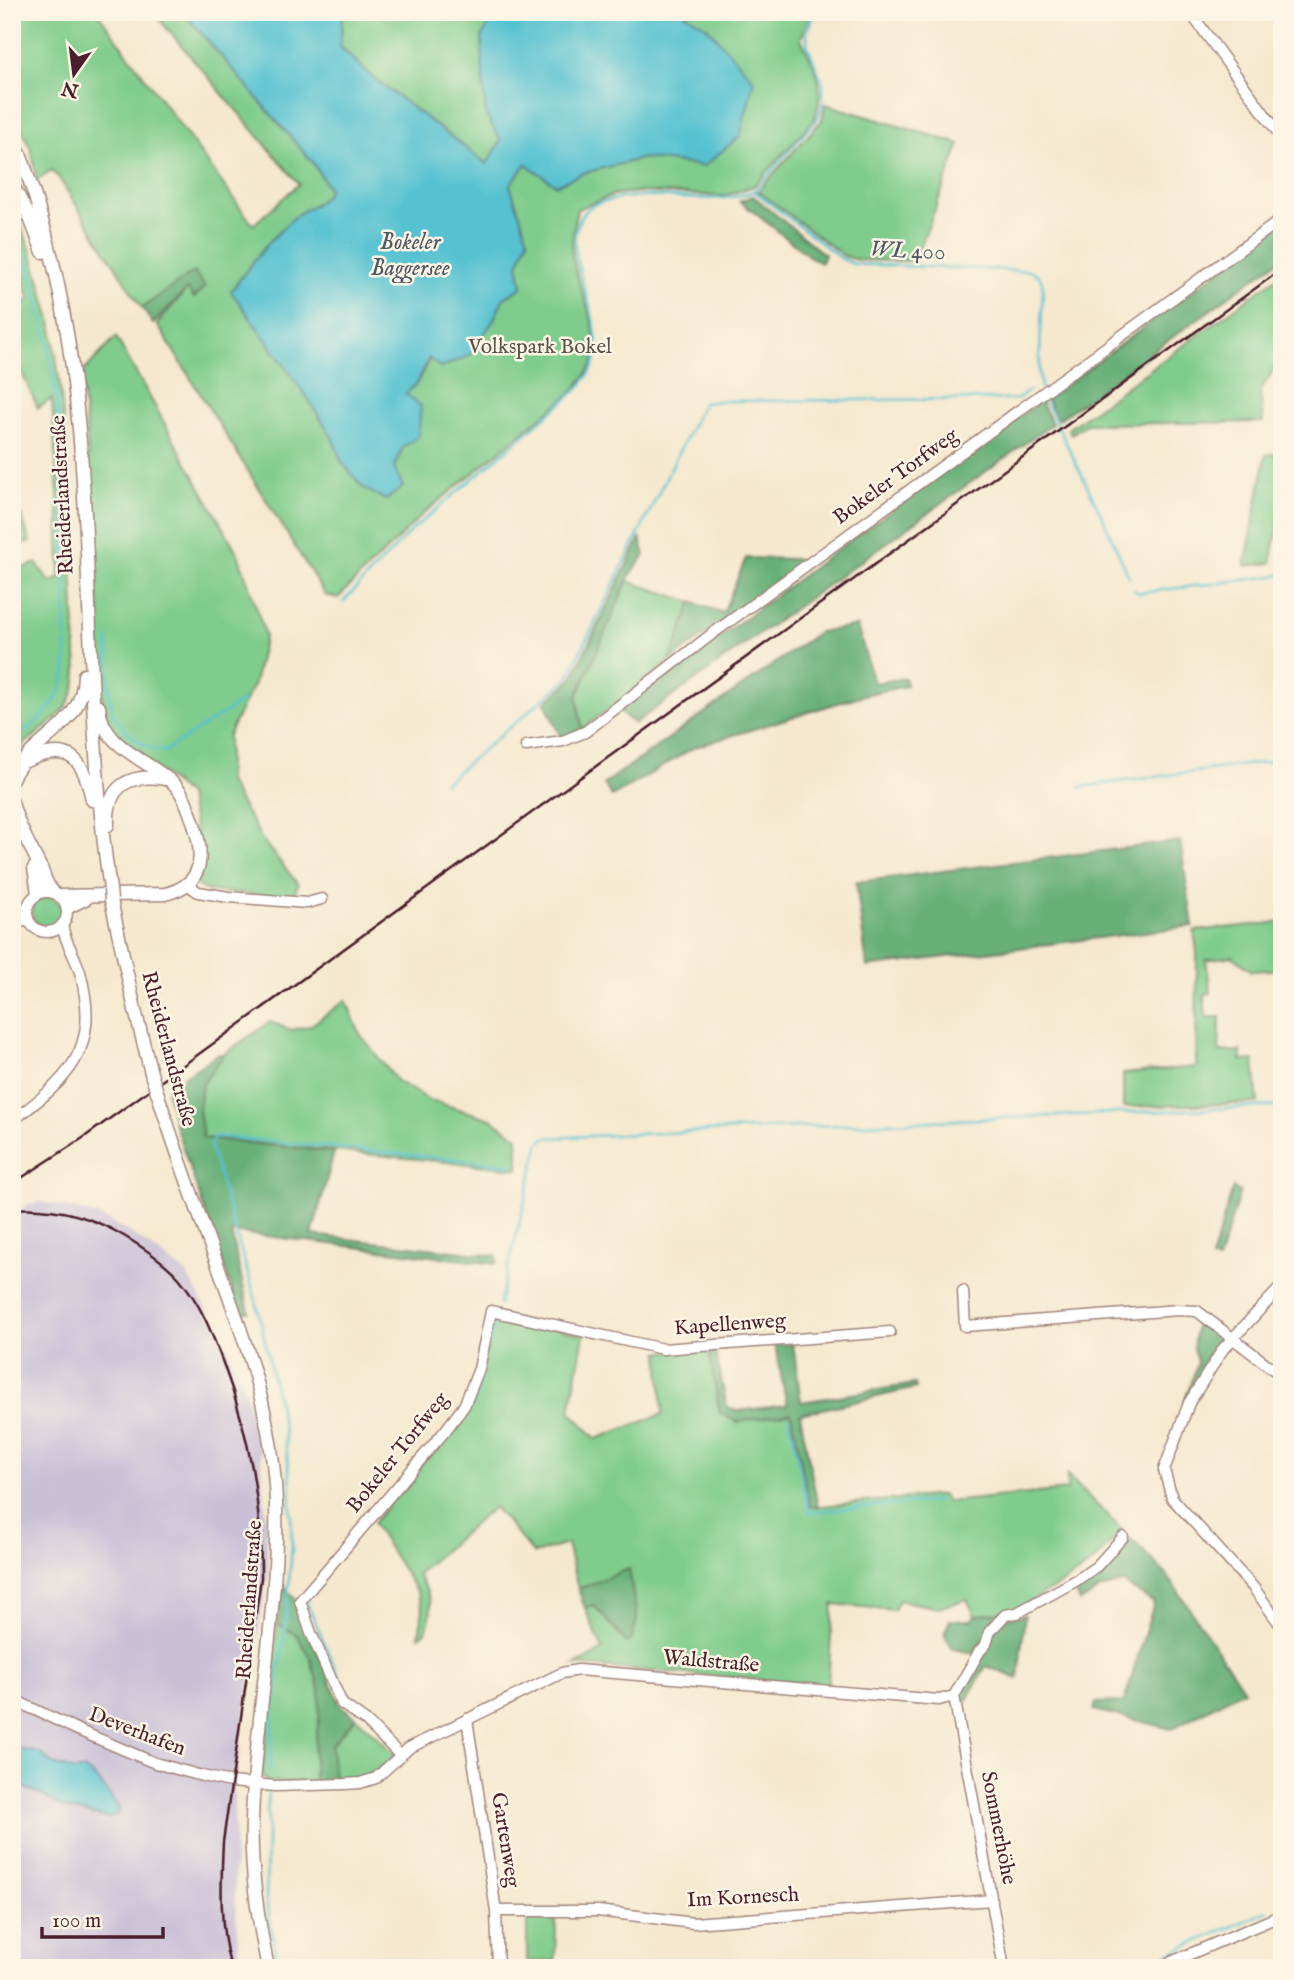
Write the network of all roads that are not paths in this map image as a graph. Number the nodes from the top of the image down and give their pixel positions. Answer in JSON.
{"nodes":[{"id":1,"x":1190,"y":12,"type":"edge"},
{"id":2,"x":12,"y":134,"type":"edge"},
{"id":3,"x":1282,"y":138,"type":"edge"},
{"id":4,"x":12,"y":184,"type":"edge"},
{"id":5,"x":1282,"y":219,"type":"edge"},
{"id":6,"x":55,"y":274,"type":"junction"},
{"id":7,"x":90,"y":655,"type":"junction"},
{"id":8,"x":91,"y":681,"type":"junction"},
{"id":9,"x":526,"y":746,"type":"dead end"},
{"id":10,"x":22,"y":763,"type":"junction"},
{"id":11,"x":12,"y":779,"type":"edge"},
{"id":12,"x":169,"y":780,"type":"junction"},
{"id":13,"x":12,"y":802,"type":"edge"},
{"id":14,"x":100,"y":810,"type":"junction"},
{"id":15,"x":104,"y":849,"type":"junction"},
{"id":16,"x":33,"y":857,"type":"junction"},
{"id":17,"x":187,"y":884,"type":"junction"},
{"id":18,"x":38,"y":893,"type":"junction"},
{"id":19,"x":60,"y":899,"type":"junction"},
{"id":20,"x":322,"y":899,"type":"dead end"},
{"id":21,"x":26,"y":909,"type":"junction"},
{"id":22,"x":12,"y":914,"type":"edge"},
{"id":23,"x":28,"y":921,"type":"junction"},
{"id":24,"x":12,"y":922,"type":"edge"},
{"id":25,"x":62,"y":925,"type":"junction"},
{"id":26,"x":50,"y":932,"type":"junction"},
{"id":27,"x":85,"y":995,"type":"junction"},
{"id":28,"x":12,"y":1121,"type":"edge"},
{"id":29,"x":1282,"y":1286,"type":"edge"},
{"id":30,"x":963,"y":1290,"type":"dead end"},
{"id":31,"x":491,"y":1311,"type":"joint"},
{"id":32,"x":890,"y":1332,"type":"dead end"},
{"id":33,"x":1233,"y":1338,"type":"junction"},
{"id":34,"x":1282,"y":1376,"type":"edge"},
{"id":35,"x":1123,"y":1537,"type":"dead end"},
{"id":36,"x":1282,"y":1627,"type":"edge"},
{"id":37,"x":954,"y":1696,"type":"junction"},
{"id":38,"x":12,"y":1699,"type":"edge"},
{"id":39,"x":467,"y":1719,"type":"junction"},
{"id":40,"x":400,"y":1755,"type":"junction"},
{"id":41,"x":254,"y":1785,"type":"junction"},
{"id":42,"x":992,"y":1900,"type":"junction"},
{"id":43,"x":496,"y":1911,"type":"junction"},
{"id":44,"x":1282,"y":1915,"type":"edge"},
{"id":45,"x":268,"y":1968,"type":"edge"},
{"id":46,"x":498,"y":1968,"type":"edge"},
{"id":47,"x":1004,"y":1968,"type":"edge"},
{"id":48,"x":1157,"y":1968,"type":"edge"}],
"edges":[{"from":1,"to":3,"type":"street"},
{"from":2,"to":6,"type":"main road","name":"Rheiderlandstraße"},
{"from":4,"to":6,"type":"main road"},
{"from":5,"to":9,"type":"street","name":"Bokeler Torfweg"},
{"from":6,"to":7,"type":"main road","name":"Rheiderlandstraße"},
{"from":7,"to":8,"type":"main road","name":"Rheiderlandstraße"},
{"from":7,"to":10,"type":"main road"},
{"from":8,"to":12,"type":"main road"},
{"from":8,"to":14,"type":"main road","name":"Rheiderlandstraße"},
{"from":10,"to":11,"type":"main road"},
{"from":10,"to":14,"type":"main road"},
{"from":12,"to":15,"type":"main road"},
{"from":12,"to":17,"type":"main road"},
{"from":13,"to":16,"type":"main road"},
{"from":14,"to":15,"type":"main road","name":"Rheiderlandstraße"},
{"from":15,"to":41,"type":"main road","name":"Rheiderlandstraße","bridge":true},
{"from":16,"to":18,"type":"main road"},
{"from":16,"to":19,"type":"main road"},
{"from":17,"to":19,"type":"main road"},
{"from":17,"to":20,"type":"street"},
{"from":18,"to":19,"type":"street"},
{"from":18,"to":21,"type":"street"},
{"from":19,"to":25,"type":"street"},
{"from":21,"to":22,"type":"street"},
{"from":21,"to":23,"type":"street"},
{"from":23,"to":24,"type":"street"},
{"from":23,"to":26,"type":"street"},
{"from":25,"to":26,"type":"street"},
{"from":25,"to":27,"type":"street"},
{"from":26,"to":27,"type":"street"},
{"from":27,"to":28,"type":"street"},
{"from":29,"to":33,"type":"street"},
{"from":30,"to":33,"type":"street"},
{"from":31,"to":32,"type":"street","name":"Kapellenweg"},
{"from":31,"to":40,"type":"street","name":"Bokeler Torfweg"},
{"from":33,"to":34,"type":"street"},
{"from":33,"to":36,"type":"street"},
{"from":35,"to":37,"type":"street"},
{"from":37,"to":39,"type":"street","name":"Waldstraße"},
{"from":37,"to":42,"type":"street","name":"Sommerhöhe"},
{"from":38,"to":41,"type":"street","name":"Deverhafen"},
{"from":39,"to":40,"type":"street","name":"Waldstraße"},
{"from":39,"to":43,"type":"street","name":"Gartenweg"},
{"from":40,"to":41,"type":"street","name":"Waldstraße"},
{"from":41,"to":45,"type":"main road","name":"Rheiderlandstraße"},
{"from":42,"to":43,"type":"street","name":"Im Kornesch"},
{"from":42,"to":47,"type":"street","name":"Sommerhöhe"},
{"from":43,"to":46,"type":"street","name":"Gartenweg"},
{"from":44,"to":48,"type":"street"}]}
